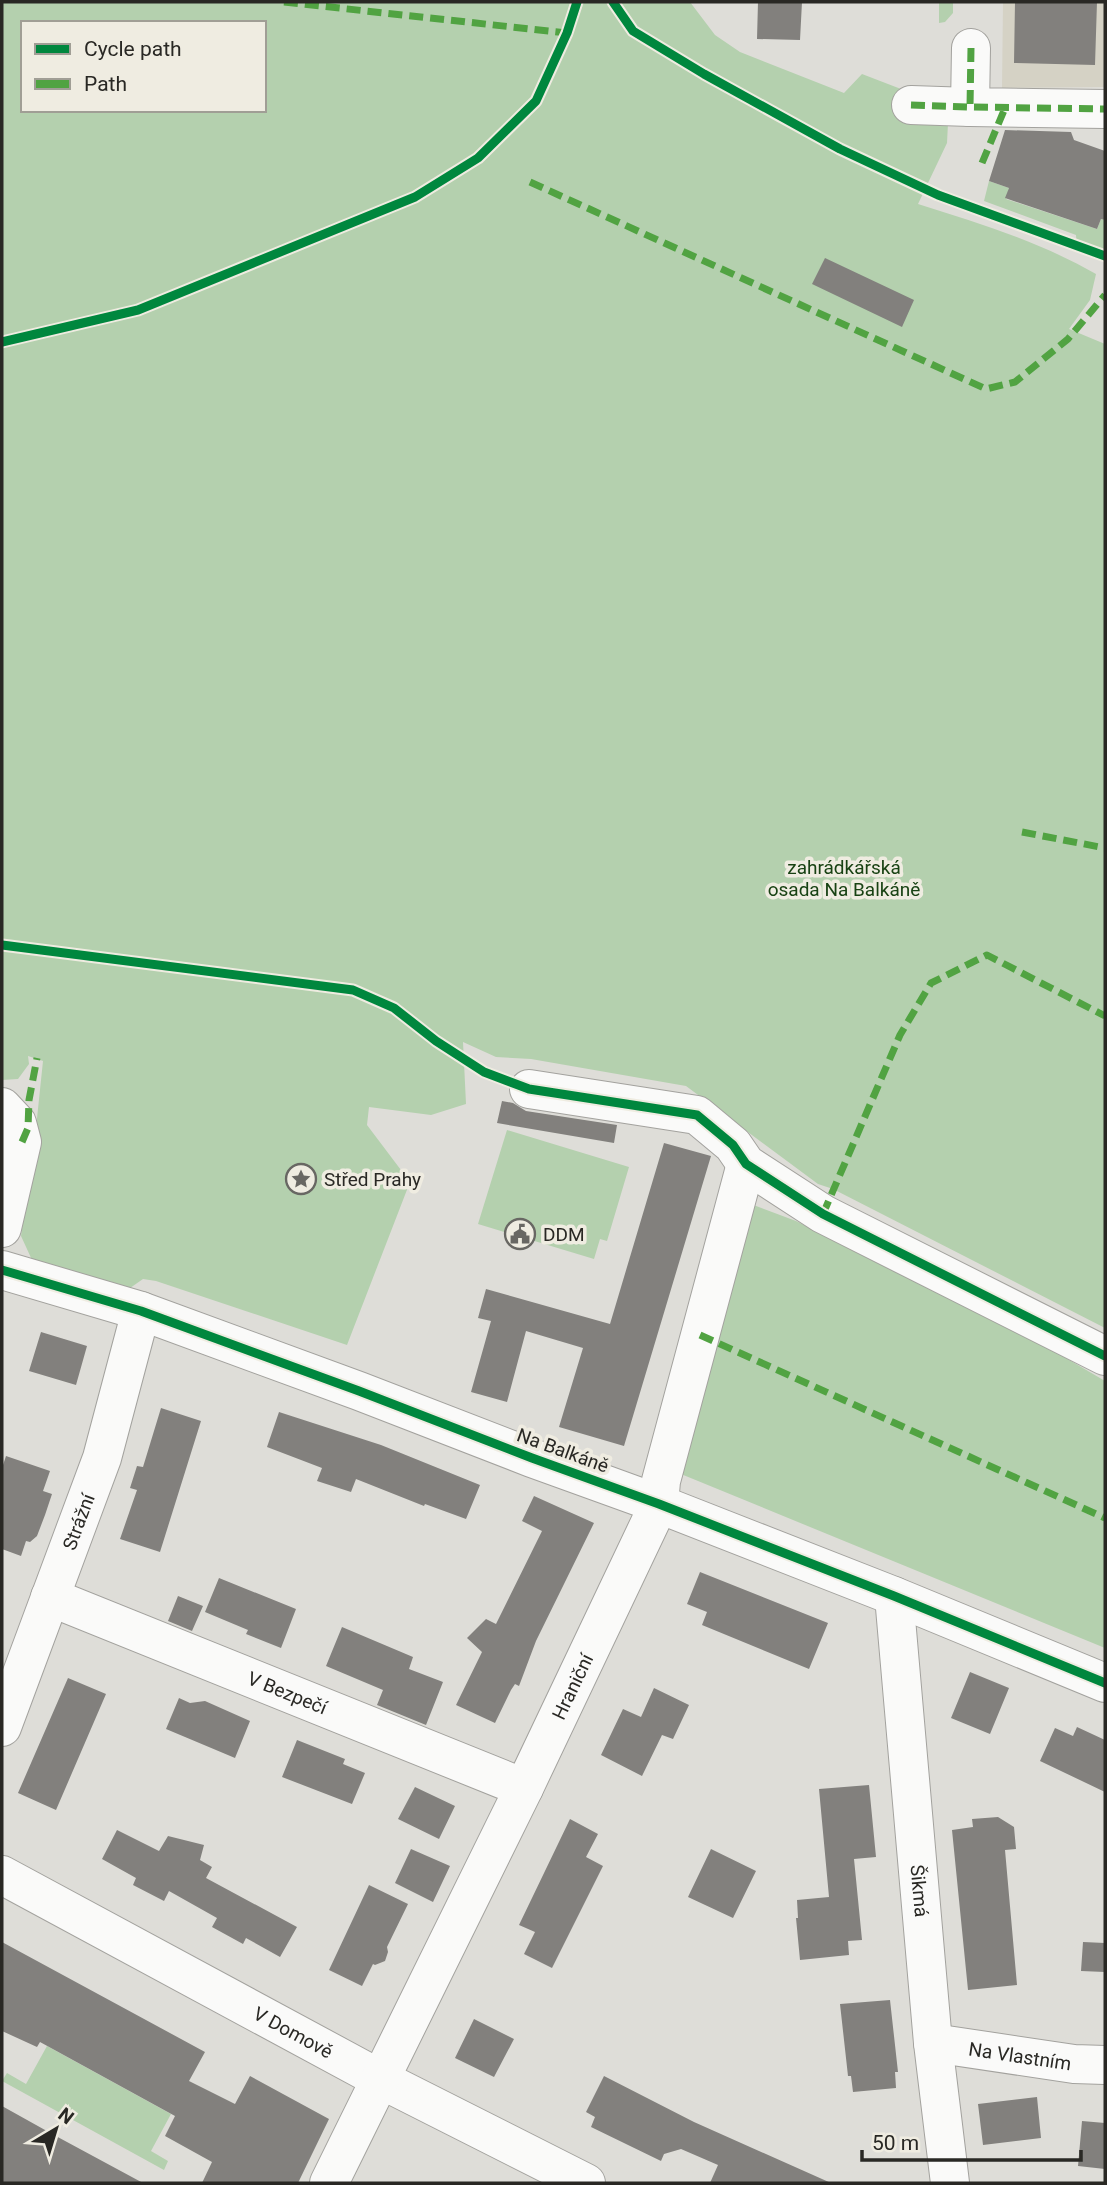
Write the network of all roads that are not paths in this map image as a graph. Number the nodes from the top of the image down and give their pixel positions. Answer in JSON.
{"nodes":[{"id":1,"x":971,"y":48,"type":"dead end"},
{"id":2,"x":911,"y":106,"type":"dead end"},
{"id":3,"x":970,"y":107,"type":"junction"},
{"id":4,"x":1105,"y":109,"type":"edge"},
{"id":5,"x":530,"y":1088,"type":"dead end"},
{"id":6,"x":2,"y":1107,"type":"edge"},
{"id":7,"x":746,"y":1164,"type":"junction"},
{"id":8,"x":2,"y":1228,"type":"edge"},
{"id":9,"x":2,"y":1270,"type":"edge"},
{"id":10,"x":141,"y":1311,"type":"junction"},
{"id":11,"x":1105,"y":1356,"type":"edge"},
{"id":12,"x":659,"y":1504,"type":"junction"},
{"id":13,"x":50,"y":1597,"type":"junction"},
{"id":14,"x":894,"y":1597,"type":"junction"},
{"id":15,"x":1105,"y":1684,"type":"edge"},
{"id":16,"x":2,"y":1727,"type":"edge"},
{"id":17,"x":524,"y":1788,"type":"junction"},
{"id":18,"x":2,"y":1875,"type":"edge"},
{"id":19,"x":933,"y":2043,"type":"junction"},
{"id":20,"x":1105,"y":2066,"type":"edge"},
{"id":21,"x":380,"y":2078,"type":"junction"},
{"id":22,"x":329,"y":2183,"type":"edge"},
{"id":23,"x":586,"y":2183,"type":"edge"},
{"id":24,"x":950,"y":2183,"type":"edge"}],
"edges":[{"from":1,"to":3,"type":"street"},
{"from":2,"to":3,"type":"street"},
{"from":3,"to":4,"type":"street"},
{"from":5,"to":7,"type":"street"},
{"from":6,"to":8,"type":"street"},
{"from":7,"to":11,"type":"street"},
{"from":7,"to":12,"type":"street","name":"Hraniční"},
{"from":9,"to":10,"type":"street","name":"Na Balkáně"},
{"from":10,"to":12,"type":"street","name":"Na Balkáně"},
{"from":10,"to":13,"type":"street","name":"Strážní"},
{"from":12,"to":14,"type":"street","name":"Na Balkáně"},
{"from":12,"to":17,"type":"street","name":"Hraniční"},
{"from":13,"to":16,"type":"street","name":"Strážní"},
{"from":13,"to":17,"type":"street","name":"V Bezpečí"},
{"from":14,"to":15,"type":"street","name":"Na Balkáně"},
{"from":14,"to":19,"type":"street","name":"Šikmá"},
{"from":17,"to":21,"type":"street","name":"Hraniční"},
{"from":18,"to":21,"type":"street","name":"V Domově"},
{"from":19,"to":20,"type":"street","name":"Na Vlastním"},
{"from":19,"to":24,"type":"street","name":"Šikmá"},
{"from":21,"to":22,"type":"street","name":"Hraniční"},
{"from":21,"to":23,"type":"street","name":"V Domově"}]}
